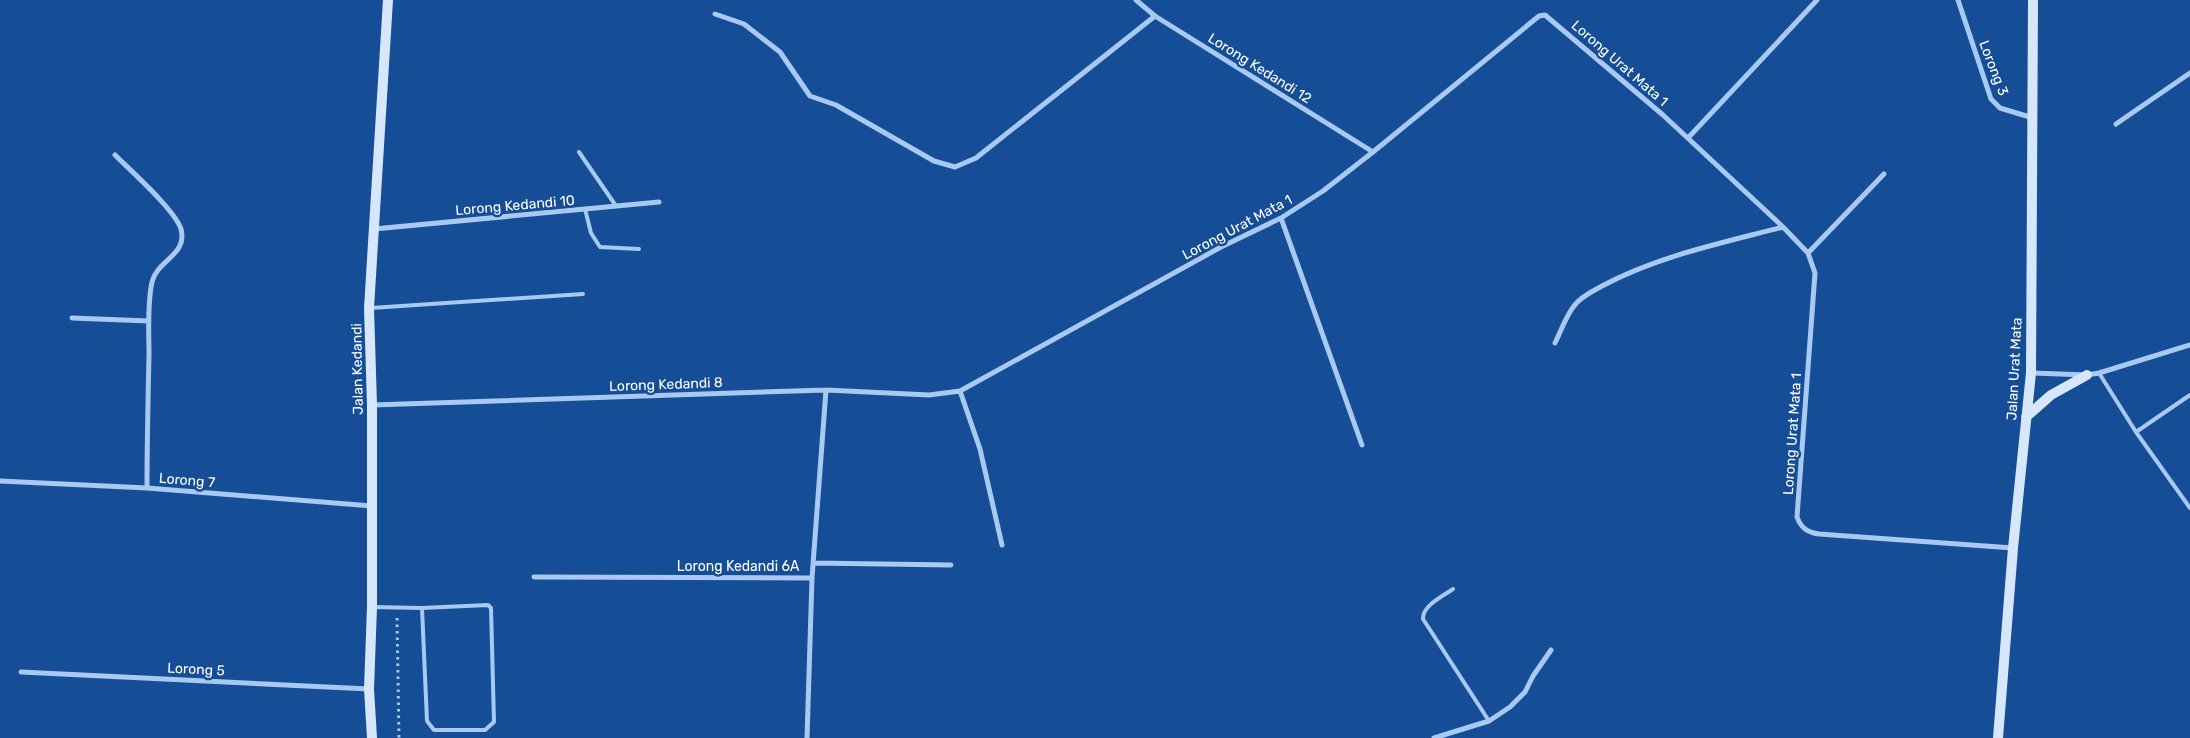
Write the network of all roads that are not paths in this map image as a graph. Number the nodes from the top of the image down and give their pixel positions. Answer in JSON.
{"nodes":[{"id":1,"x":388,"y":0,"type":"edge"},
{"id":2,"x":1136,"y":0,"type":"edge"},
{"id":3,"x":1817,"y":0,"type":"edge"},
{"id":4,"x":1958,"y":0,"type":"edge"},
{"id":5,"x":2033,"y":0,"type":"edge"},
{"id":6,"x":715,"y":14,"type":"dead end"},
{"id":7,"x":1155,"y":16,"type":"junction"},
{"id":8,"x":2190,"y":73,"type":"edge"},
{"id":9,"x":2033,"y":118,"type":"junction"},
{"id":10,"x":2116,"y":124,"type":"dead end"},
{"id":11,"x":1688,"y":138,"type":"junction"},
{"id":12,"x":579,"y":152,"type":"dead end"},
{"id":13,"x":1373,"y":152,"type":"junction"},
{"id":14,"x":115,"y":155,"type":"dead end"},
{"id":15,"x":1884,"y":174,"type":"dead end"},
{"id":16,"x":659,"y":202,"type":"dead end"},
{"id":17,"x":616,"y":206,"type":"junction"},
{"id":18,"x":585,"y":209,"type":"junction"},
{"id":19,"x":1281,"y":218,"type":"junction"},
{"id":20,"x":1783,"y":227,"type":"junction"},
{"id":21,"x":373,"y":229,"type":"junction"},
{"id":22,"x":639,"y":249,"type":"dead end"},
{"id":23,"x":1808,"y":254,"type":"junction"},
{"id":24,"x":583,"y":294,"type":"dead end"},
{"id":25,"x":369,"y":308,"type":"junction"},
{"id":26,"x":72,"y":318,"type":"dead end"},
{"id":27,"x":149,"y":321,"type":"junction"},
{"id":28,"x":1555,"y":343,"type":"dead end"},
{"id":29,"x":2190,"y":345,"type":"edge"},
{"id":30,"x":2030,"y":373,"type":"junction"},
{"id":31,"x":2099,"y":374,"type":"junction"},
{"id":32,"x":2087,"y":375,"type":"junction"},
{"id":33,"x":826,"y":390,"type":"junction"},
{"id":34,"x":960,"y":391,"type":"junction"},
{"id":35,"x":2190,"y":394,"type":"edge"},
{"id":36,"x":372,"y":405,"type":"junction"},
{"id":37,"x":2026,"y":416,"type":"junction"},
{"id":38,"x":2136,"y":432,"type":"junction"},
{"id":39,"x":1362,"y":444,"type":"dead end"},
{"id":40,"x":0,"y":481,"type":"edge"},
{"id":41,"x":147,"y":488,"type":"junction"},
{"id":42,"x":372,"y":506,"type":"junction"},
{"id":43,"x":2190,"y":508,"type":"edge"},
{"id":44,"x":1002,"y":545,"type":"dead end"},
{"id":45,"x":2012,"y":548,"type":"junction"},
{"id":46,"x":813,"y":562,"type":"junction"},
{"id":47,"x":951,"y":565,"type":"dead end"},
{"id":48,"x":534,"y":577,"type":"dead end"},
{"id":49,"x":812,"y":578,"type":"junction"},
{"id":50,"x":1453,"y":590,"type":"dead end"},
{"id":51,"x":372,"y":607,"type":"junction"},
{"id":52,"x":422,"y":608,"type":"junction"},
{"id":53,"x":1551,"y":650,"type":"dead end"},
{"id":54,"x":21,"y":672,"type":"dead end"},
{"id":55,"x":369,"y":689,"type":"junction"},
{"id":56,"x":1489,"y":721,"type":"junction"},
{"id":57,"x":372,"y":738,"type":"edge"},
{"id":58,"x":807,"y":738,"type":"edge"},
{"id":59,"x":1434,"y":738,"type":"edge"},
{"id":60,"x":1998,"y":738,"type":"edge"}],
"edges":[{"from":1,"to":21,"type":"street","name":"Jalan Kedandi"},
{"from":2,"to":7,"type":"street","name":"Lorong Kedandi 12"},
{"from":3,"to":11,"type":"street"},
{"from":4,"to":9,"type":"street","name":"Lorong 3"},
{"from":5,"to":9,"type":"street","name":"Jalan Urat Mata"},
{"from":6,"to":7,"type":"street"},
{"from":7,"to":13,"type":"street","name":"Lorong Kedandi 12"},
{"from":8,"to":10,"type":"street"},
{"from":9,"to":30,"type":"street","name":"Jalan Urat Mata"},
{"from":11,"to":13,"type":"street","name":"Lorong Urat Mata 1"},
{"from":11,"to":20,"type":"street","name":"Lorong Urat Mata 1"},
{"from":12,"to":17,"type":"lane"},
{"from":13,"to":19,"type":"street","name":"Lorong Urat Mata 1"},
{"from":14,"to":27,"type":"street"},
{"from":15,"to":23,"type":"street"},
{"from":16,"to":17,"type":"street","name":"Lorong Kedandi 10"},
{"from":17,"to":18,"type":"street","name":"Lorong Kedandi 10"},
{"from":18,"to":21,"type":"street","name":"Lorong Kedandi 10"},
{"from":18,"to":22,"type":"lane"},
{"from":19,"to":34,"type":"street","name":"Lorong Urat Mata 1"},
{"from":19,"to":39,"type":"street"},
{"from":20,"to":23,"type":"street","name":"Lorong Urat Mata 1"},
{"from":20,"to":28,"type":"street"},
{"from":21,"to":25,"type":"street","name":"Jalan Kedandi"},
{"from":23,"to":45,"type":"street","name":"Lorong Urat Mata 1"},
{"from":24,"to":25,"type":"lane"},
{"from":25,"to":36,"type":"street","name":"Jalan Kedandi"},
{"from":26,"to":27,"type":"street"},
{"from":27,"to":41,"type":"street"},
{"from":29,"to":31,"type":"street"},
{"from":30,"to":32,"type":"street"},
{"from":30,"to":37,"type":"street","name":"Jalan Urat Mata"},
{"from":31,"to":32,"type":"street"},
{"from":31,"to":38,"type":"lane"},
{"from":32,"to":37,"type":"street"},
{"from":33,"to":34,"type":"street","name":"Lorong Kedandi 8"},
{"from":33,"to":36,"type":"street","name":"Lorong Kedandi 8"},
{"from":33,"to":46,"type":"street"},
{"from":34,"to":44,"type":"street"},
{"from":35,"to":38,"type":"lane"},
{"from":36,"to":42,"type":"street","name":"Jalan Kedandi"},
{"from":37,"to":45,"type":"street","name":"Jalan Urat Mata"},
{"from":38,"to":43,"type":"lane"},
{"from":40,"to":41,"type":"street","name":"Lorong 7"},
{"from":41,"to":42,"type":"street","name":"Lorong 7"},
{"from":42,"to":51,"type":"street","name":"Jalan Kedandi"},
{"from":45,"to":60,"type":"street","name":"Jalan Urat Mata"},
{"from":46,"to":47,"type":"street"},
{"from":46,"to":49,"type":"street"},
{"from":48,"to":49,"type":"street","name":"Lorong Kedandi 6A"},
{"from":49,"to":58,"type":"street","name":"Lorong Kedandi 6A"},
{"from":50,"to":56,"type":"lane"},
{"from":51,"to":52,"type":"lane"},
{"from":51,"to":55,"type":"street","name":"Jalan Kedandi"},
{"from":52,"to":52,"type":"lane"},
{"from":53,"to":56,"type":"street"},
{"from":54,"to":55,"type":"street","name":"Lorong 5"},
{"from":55,"to":57,"type":"street","name":"Jalan Kedandi"},
{"from":56,"to":59,"type":"street"}]}
